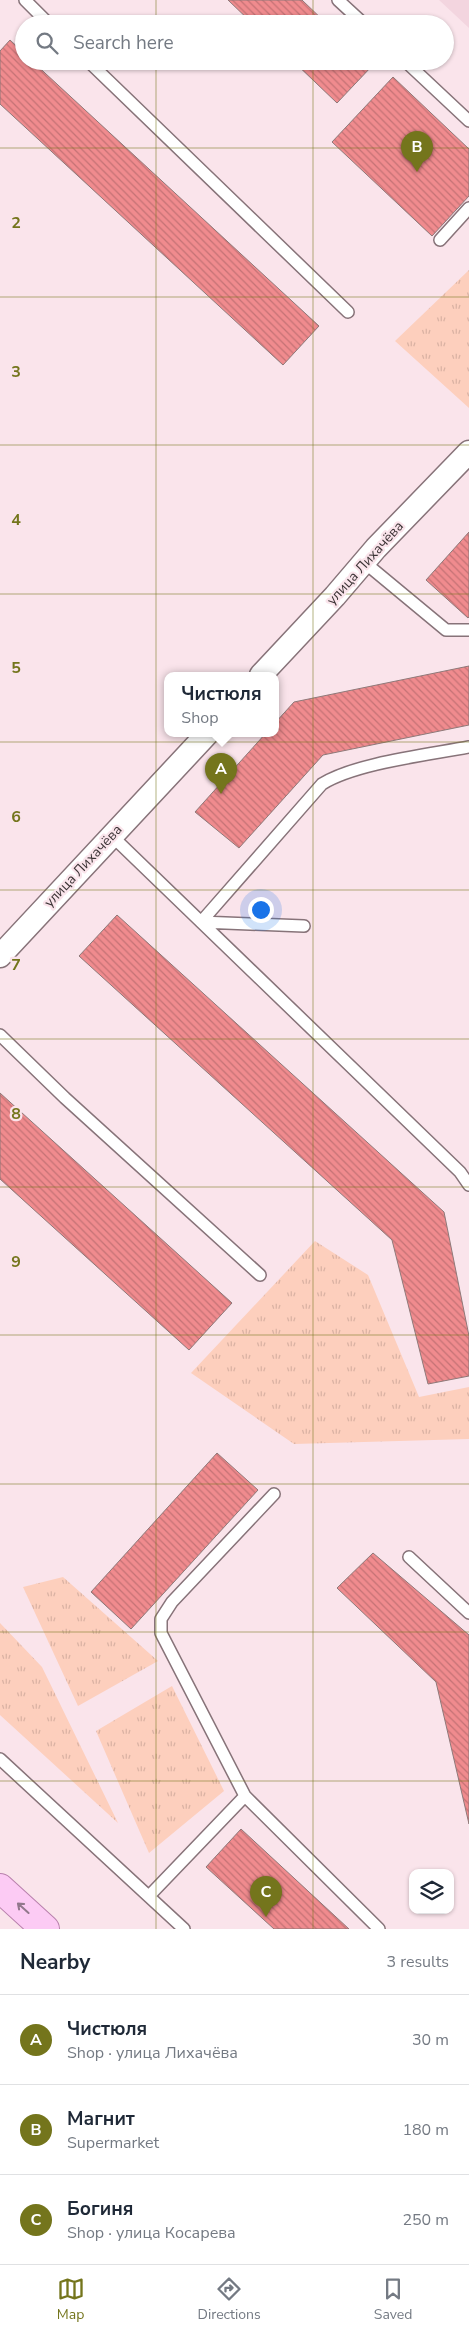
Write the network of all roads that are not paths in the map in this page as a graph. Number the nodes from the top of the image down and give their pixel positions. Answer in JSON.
{"nodes":[{"id":1,"x":25,"y":0,"type":"edge"},
{"id":2,"x":338,"y":0,"type":"edge"},
{"id":3,"x":40,"y":15,"type":"edge"},
{"id":4,"x":354,"y":15,"type":"edge"},
{"id":5,"x":97,"y":70,"type":"edge"},
{"id":6,"x":414,"y":70,"type":"edge"},
{"id":7,"x":469,"y":121,"type":"edge"},
{"id":8,"x":469,"y":208,"type":"edge"},
{"id":9,"x":440,"y":240,"type":"dead end"},
{"id":10,"x":348,"y":312,"type":"dead end"},
{"id":11,"x":469,"y":452,"type":"edge"},
{"id":12,"x":364,"y":562,"type":"junction"},
{"id":13,"x":469,"y":630,"type":"edge"},
{"id":14,"x":264,"y":672,"type":"edge"},
{"id":15,"x":204,"y":737,"type":"edge"},
{"id":16,"x":469,"y":747,"type":"edge"},
{"id":17,"x":112,"y":836,"type":"junction"},
{"id":18,"x":201,"y":922,"type":"junction"},
{"id":19,"x":304,"y":926,"type":"dead end"},
{"id":20,"x":0,"y":956,"type":"edge"},
{"id":21,"x":0,"y":1035,"type":"edge"},
{"id":22,"x":469,"y":1185,"type":"edge"},
{"id":23,"x":260,"y":1275,"type":"dead end"},
{"id":24,"x":274,"y":1494,"type":"dead end"},
{"id":25,"x":409,"y":1557,"type":"dead end"},
{"id":26,"x":469,"y":1613,"type":"edge"},
{"id":27,"x":0,"y":1758,"type":"edge"},
{"id":28,"x":245,"y":1796,"type":"junction"},
{"id":29,"x":0,"y":1888,"type":"edge"},
{"id":30,"x":148,"y":1896,"type":"junction"},
{"id":31,"x":45,"y":1929,"type":"edge"},
{"id":32,"x":184,"y":1929,"type":"edge"},
{"id":33,"x":379,"y":1929,"type":"edge"}],
"edges":[{"from":1,"to":3,"type":"lane"},
{"from":2,"to":4,"type":"lane"},
{"from":5,"to":10,"type":"lane"},
{"from":6,"to":7,"type":"lane"},
{"from":8,"to":9,"type":"lane"},
{"from":11,"to":12,"type":"street","name":"улица Лихачёва"},
{"from":12,"to":13,"type":"lane"},
{"from":12,"to":14,"type":"street","name":"улица Лихачёва"},
{"from":15,"to":17,"type":"street","name":"улица Лихачёва"},
{"from":16,"to":18,"type":"lane"},
{"from":17,"to":18,"type":"lane"},
{"from":17,"to":20,"type":"street","name":"улица Лихачёва"},
{"from":18,"to":19,"type":"lane"},
{"from":18,"to":22,"type":"lane"},
{"from":21,"to":23,"type":"lane"},
{"from":24,"to":28,"type":"lane"},
{"from":25,"to":26,"type":"lane"},
{"from":27,"to":30,"type":"lane"},
{"from":28,"to":30,"type":"lane"},
{"from":28,"to":33,"type":"lane"},
{"from":31,"to":29,"type":"main road","one_way":true},
{"from":30,"to":32,"type":"lane"}]}
